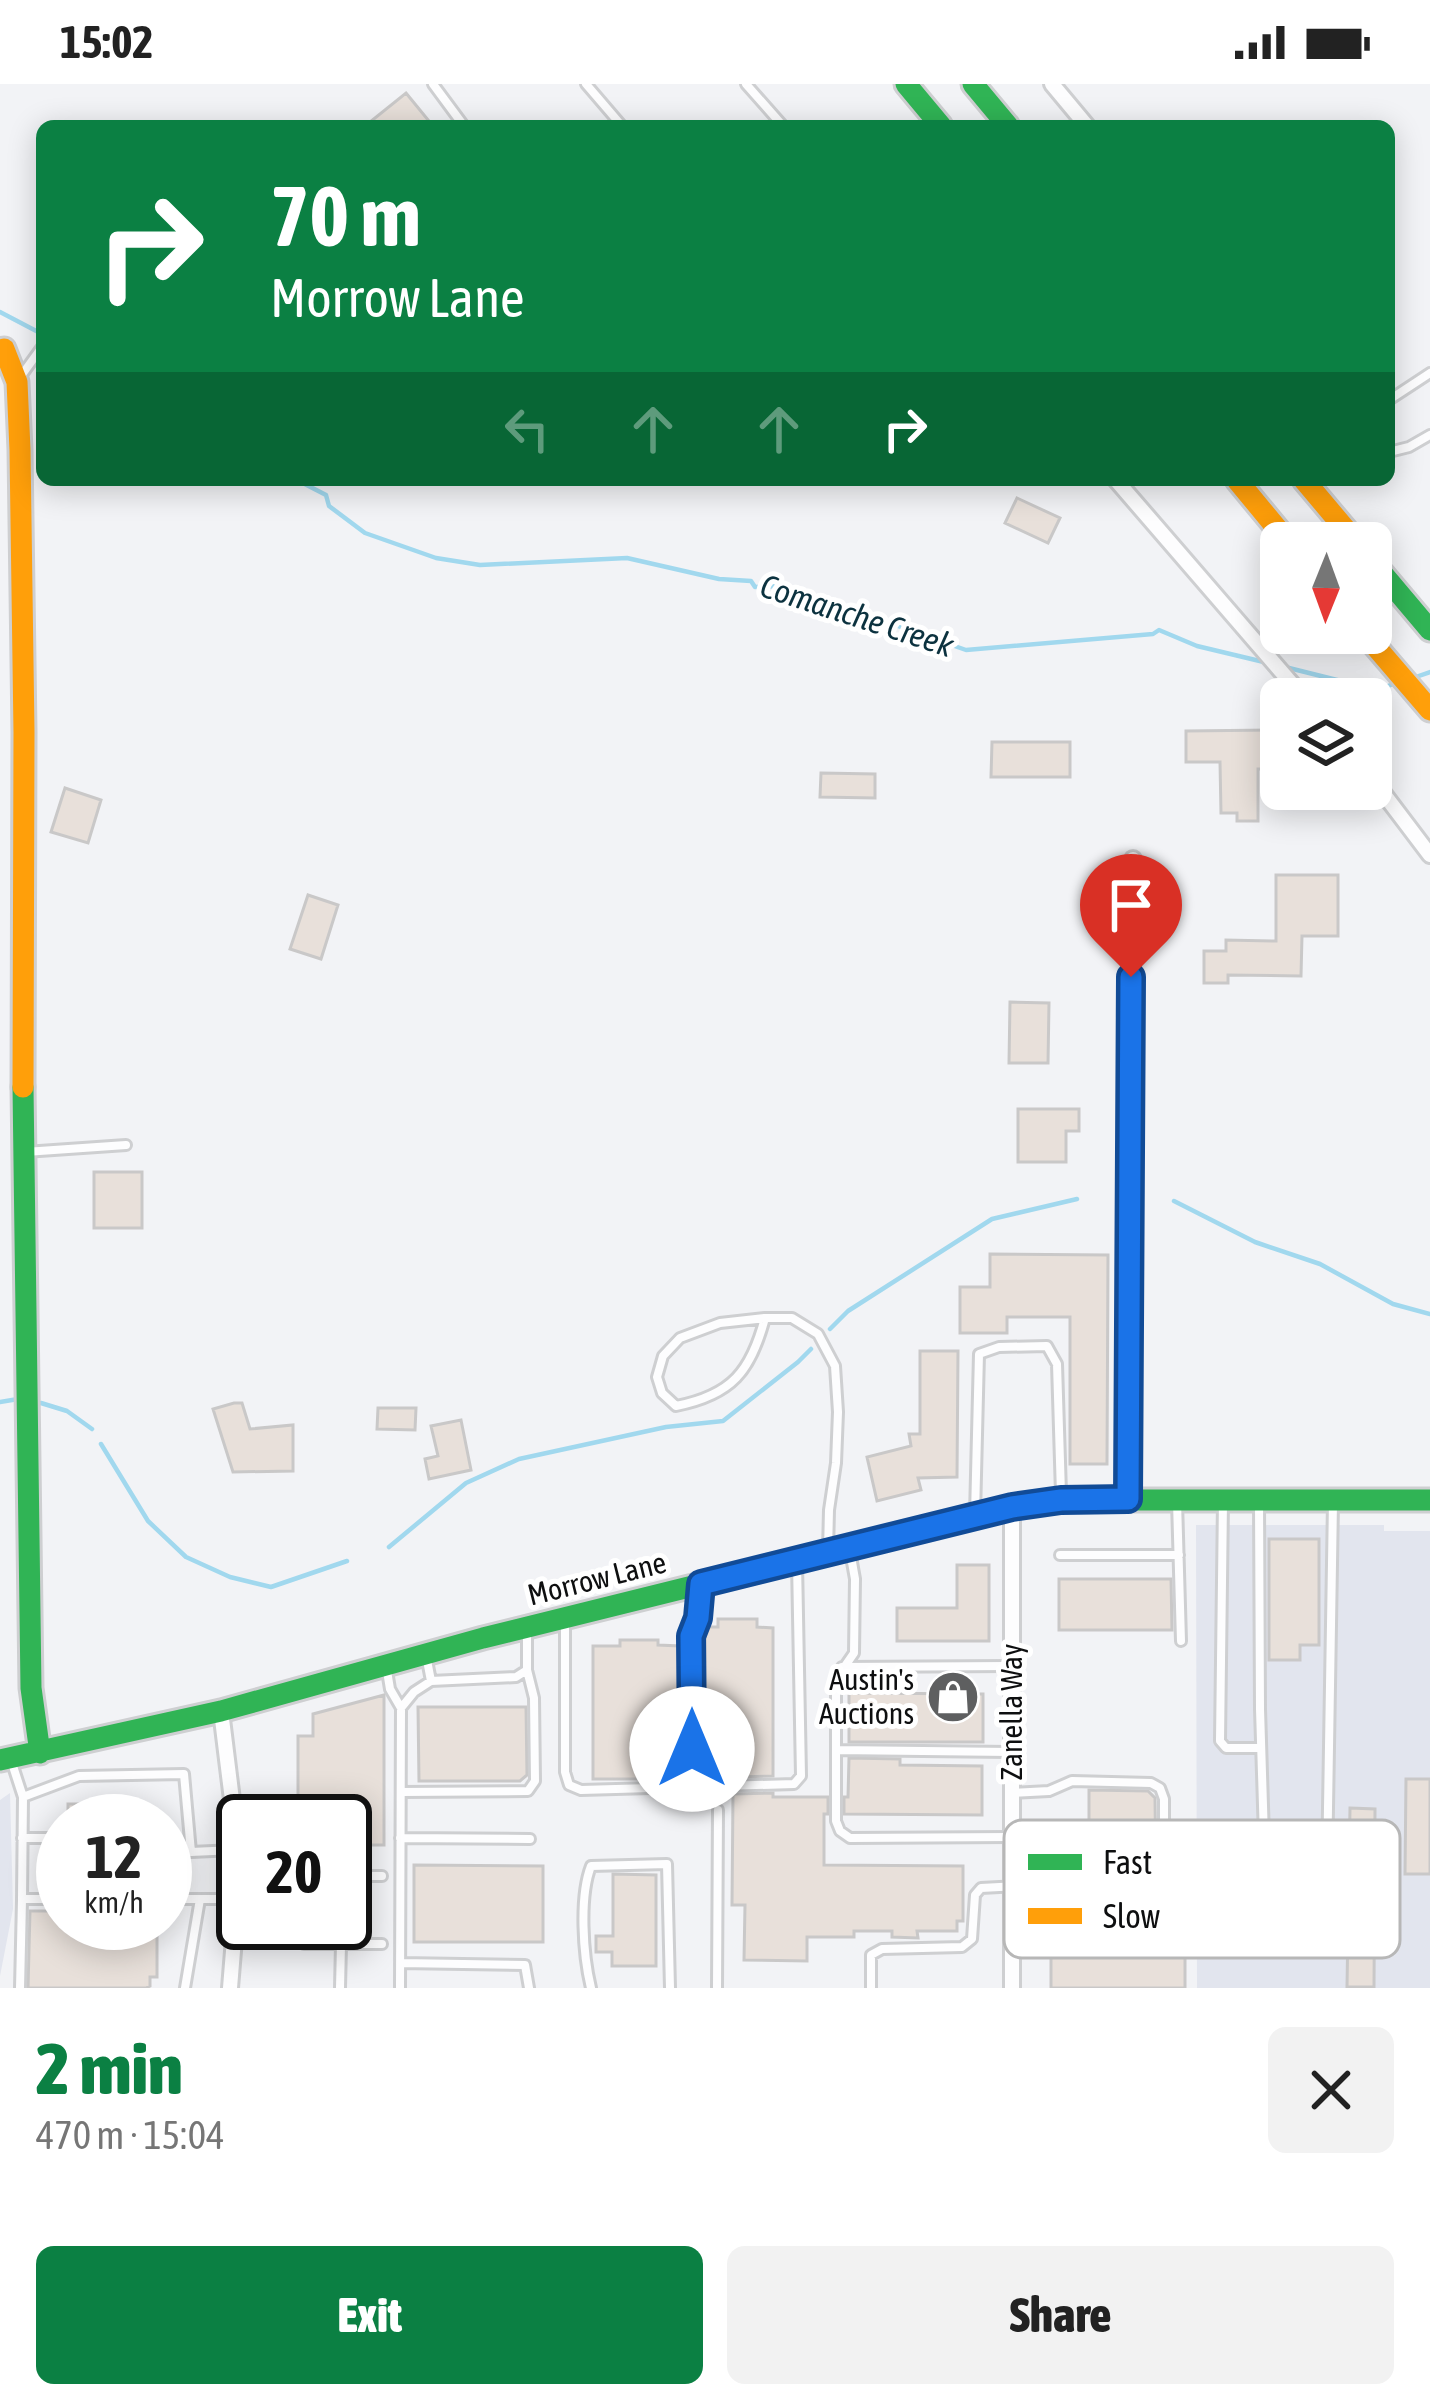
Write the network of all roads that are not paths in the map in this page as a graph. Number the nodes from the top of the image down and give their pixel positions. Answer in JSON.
{"nodes":[{"id":1,"x":434,"y":84,"type":"edge"},
{"id":2,"x":586,"y":84,"type":"edge"},
{"id":3,"x":746,"y":84,"type":"edge"},
{"id":4,"x":906,"y":84,"type":"edge"},
{"id":5,"x":973,"y":84,"type":"edge"},
{"id":6,"x":1052,"y":84,"type":"edge"},
{"id":7,"x":460,"y":120,"type":"edge"},
{"id":8,"x":617,"y":120,"type":"edge"},
{"id":9,"x":778,"y":120,"type":"edge"},
{"id":10,"x":936,"y":120,"type":"edge"},
{"id":11,"x":1003,"y":120,"type":"edge"},
{"id":12,"x":1082,"y":120,"type":"edge"},
{"id":13,"x":2,"y":348,"type":"edge"},
{"id":14,"x":36,"y":355,"type":"edge"},
{"id":15,"x":1430,"y":373,"type":"edge"},
{"id":16,"x":17,"y":382,"type":"junction"},
{"id":17,"x":1395,"y":396,"type":"edge"},
{"id":18,"x":1430,"y":435,"type":"edge"},
{"id":19,"x":1395,"y":450,"type":"edge"},
{"id":20,"x":1121,"y":486,"type":"edge"},
{"id":21,"x":1242,"y":486,"type":"edge"},
{"id":22,"x":1309,"y":486,"type":"edge"},
{"id":23,"x":1272,"y":522,"type":"edge"},
{"id":24,"x":1339,"y":522,"type":"edge"},
{"id":25,"x":1392,"y":585,"type":"edge"},
{"id":26,"x":1430,"y":630,"type":"edge"},
{"id":27,"x":1382,"y":654,"type":"edge"},
{"id":28,"x":1287,"y":678,"type":"edge"},
{"id":29,"x":1430,"y":710,"type":"edge"},
{"id":30,"x":1392,"y":805,"type":"edge"},
{"id":31,"x":1430,"y":855,"type":"edge"},
{"id":32,"x":1132,"y":860,"type":"dead end"},
{"id":33,"x":126,"y":1145,"type":"dead end"},
{"id":34,"x":22,"y":1152,"type":"junction"},
{"id":35,"x":765,"y":1318,"type":"junction"},
{"id":36,"x":1128,"y":1499,"type":"junction"},
{"id":37,"x":1177,"y":1499,"type":"junction"},
{"id":38,"x":1061,"y":1500,"type":"junction"},
{"id":39,"x":1223,"y":1500,"type":"junction"},
{"id":40,"x":1259,"y":1500,"type":"junction"},
{"id":41,"x":1333,"y":1500,"type":"junction"},
{"id":42,"x":1430,"y":1500,"type":"edge"},
{"id":43,"x":1012,"y":1507,"type":"junction"},
{"id":44,"x":975,"y":1516,"type":"junction"},
{"id":45,"x":838,"y":1550,"type":"junction"},
{"id":46,"x":1060,"y":1555,"type":"dead end"},
{"id":47,"x":1180,"y":1555,"type":"junction"},
{"id":48,"x":797,"y":1560,"type":"junction"},
{"id":49,"x":701,"y":1584,"type":"junction"},
{"id":50,"x":565,"y":1618,"type":"junction"},
{"id":51,"x":527,"y":1628,"type":"junction"},
{"id":52,"x":1181,"y":1641,"type":"dead end"},
{"id":53,"x":426,"y":1654,"type":"junction"},
{"id":54,"x":386,"y":1665,"type":"junction"},
{"id":55,"x":1011,"y":1666,"type":"junction"},
{"id":56,"x":842,"y":1667,"type":"junction"},
{"id":57,"x":526,"y":1670,"type":"junction"},
{"id":58,"x":431,"y":1681,"type":"junction"},
{"id":59,"x":400,"y":1708,"type":"junction"},
{"id":60,"x":220,"y":1711,"type":"junction"},
{"id":61,"x":1261,"y":1748,"type":"junction"},
{"id":62,"x":836,"y":1750,"type":"junction"},
{"id":63,"x":1012,"y":1752,"type":"junction"},
{"id":64,"x":40,"y":1753,"type":"junction"},
{"id":65,"x":5,"y":1759,"type":"edge"},
{"id":66,"x":692,"y":1787,"type":"junction"},
{"id":67,"x":400,"y":1792,"type":"junction"},
{"id":68,"x":1012,"y":1793,"type":"junction"},
{"id":69,"x":231,"y":1794,"type":"edge"},
{"id":70,"x":22,"y":1796,"type":"junction"},
{"id":71,"x":718,"y":1810,"type":"dead end"},
{"id":72,"x":1012,"y":1820,"type":"edge"},
{"id":73,"x":1164,"y":1820,"type":"edge"},
{"id":74,"x":1263,"y":1820,"type":"edge"},
{"id":75,"x":1328,"y":1820,"type":"edge"},
{"id":76,"x":1004,"y":1837,"type":"edge"},
{"id":77,"x":22,"y":1838,"type":"junction"},
{"id":78,"x":36,"y":1838,"type":"edge"},
{"id":79,"x":400,"y":1838,"type":"junction"},
{"id":80,"x":530,"y":1839,"type":"dead end"},
{"id":81,"x":216,"y":1851,"type":"edge"},
{"id":82,"x":372,"y":1876,"type":"edge"},
{"id":83,"x":382,"y":1876,"type":"dead end"},
{"id":84,"x":1004,"y":1886,"type":"edge"},
{"id":85,"x":22,"y":1899,"type":"junction"},
{"id":86,"x":36,"y":1899,"type":"edge"},
{"id":87,"x":192,"y":1899,"type":"edge"},
{"id":88,"x":200,"y":1899,"type":"junction"},
{"id":89,"x":216,"y":1899,"type":"edge"},
{"id":90,"x":372,"y":1945,"type":"edge"},
{"id":91,"x":382,"y":1945,"type":"dead end"},
{"id":92,"x":233,"y":1950,"type":"edge"},
{"id":93,"x":341,"y":1950,"type":"edge"},
{"id":94,"x":400,"y":1964,"type":"junction"},
{"id":95,"x":20,"y":1988,"type":"edge"},
{"id":96,"x":185,"y":1988,"type":"edge"},
{"id":97,"x":230,"y":1988,"type":"edge"},
{"id":98,"x":340,"y":1988,"type":"edge"},
{"id":99,"x":400,"y":1988,"type":"edge"},
{"id":100,"x":529,"y":1988,"type":"edge"},
{"id":101,"x":591,"y":1988,"type":"edge"},
{"id":102,"x":670,"y":1988,"type":"edge"},
{"id":103,"x":717,"y":1988,"type":"edge"},
{"id":104,"x":871,"y":1988,"type":"edge"}],
"edges":[{"from":1,"to":7,"type":"lane"},
{"from":2,"to":8,"type":"lane"},
{"from":3,"to":9,"type":"lane"},
{"from":4,"to":10,"type":"main road"},
{"from":5,"to":11,"type":"main road"},
{"from":6,"to":12,"type":"street"},
{"from":13,"to":16,"type":"main road"},
{"from":14,"to":16,"type":"lane"},
{"from":15,"to":17,"type":"lane"},
{"from":16,"to":34,"type":"main road"},
{"from":18,"to":19,"type":"lane"},
{"from":20,"to":28,"type":"street"},
{"from":21,"to":23,"type":"main road"},
{"from":22,"to":24,"type":"main road"},
{"from":25,"to":26,"type":"main road"},
{"from":27,"to":29,"type":"main road"},
{"from":30,"to":31,"type":"street"},
{"from":32,"to":36,"type":"street"},
{"from":33,"to":34,"type":"lane"},
{"from":34,"to":64,"type":"main road"},
{"from":35,"to":35,"type":"lane"},
{"from":35,"to":45,"type":"lane"},
{"from":36,"to":37,"type":"main road","name":"Morrow Lane"},
{"from":36,"to":38,"type":"main road","name":"Morrow Lane"},
{"from":37,"to":39,"type":"main road","name":"Morrow Lane"},
{"from":37,"to":47,"type":"lane"},
{"from":38,"to":43,"type":"main road","name":"Morrow Lane"},
{"from":38,"to":44,"type":"lane"},
{"from":39,"to":40,"type":"main road","name":"Morrow Lane"},
{"from":39,"to":61,"type":"lane"},
{"from":40,"to":41,"type":"main road","name":"Morrow Lane"},
{"from":40,"to":61,"type":"lane"},
{"from":41,"to":42,"type":"main road","name":"Morrow Lane"},
{"from":41,"to":75,"type":"lane"},
{"from":43,"to":44,"type":"main road","name":"Morrow Lane"},
{"from":43,"to":55,"type":"street","name":"Zanella Way"},
{"from":44,"to":45,"type":"main road","name":"Morrow Lane"},
{"from":45,"to":48,"type":"main road","name":"Morrow Lane"},
{"from":45,"to":56,"type":"lane"},
{"from":46,"to":47,"type":"lane"},
{"from":47,"to":52,"type":"lane"},
{"from":48,"to":49,"type":"main road","name":"Morrow Lane"},
{"from":48,"to":66,"type":"lane"},
{"from":49,"to":50,"type":"main road","name":"Morrow Lane"},
{"from":49,"to":66,"type":"lane"},
{"from":50,"to":51,"type":"main road","name":"Morrow Lane"},
{"from":50,"to":66,"type":"lane"},
{"from":51,"to":53,"type":"main road","name":"Morrow Lane"},
{"from":51,"to":57,"type":"lane"},
{"from":53,"to":54,"type":"main road","name":"Morrow Lane"},
{"from":53,"to":58,"type":"lane"},
{"from":54,"to":59,"type":"lane"},
{"from":54,"to":60,"type":"main road","name":"Morrow Lane"},
{"from":55,"to":56,"type":"lane"},
{"from":55,"to":63,"type":"street","name":"Zanella Way"},
{"from":56,"to":62,"type":"lane"},
{"from":57,"to":58,"type":"lane"},
{"from":57,"to":67,"type":"lane"},
{"from":58,"to":59,"type":"lane"},
{"from":59,"to":67,"type":"lane"},
{"from":60,"to":64,"type":"main road","name":"Morrow Lane"},
{"from":60,"to":69,"type":"street"},
{"from":61,"to":74,"type":"lane"},
{"from":62,"to":63,"type":"lane"},
{"from":62,"to":76,"type":"lane"},
{"from":63,"to":68,"type":"street","name":"Zanella Way"},
{"from":64,"to":65,"type":"main road","name":"Morrow Lane"},
{"from":65,"to":70,"type":"lane"},
{"from":67,"to":79,"type":"lane"},
{"from":68,"to":72,"type":"street","name":"Zanella Way"},
{"from":68,"to":73,"type":"lane"},
{"from":70,"to":77,"type":"lane"},
{"from":70,"to":81,"type":"lane"},
{"from":71,"to":103,"type":"lane"},
{"from":77,"to":78,"type":"lane"},
{"from":77,"to":85,"type":"lane"},
{"from":79,"to":80,"type":"lane"},
{"from":79,"to":94,"type":"lane"},
{"from":82,"to":83,"type":"lane"},
{"from":84,"to":104,"type":"lane"},
{"from":85,"to":86,"type":"lane"},
{"from":85,"to":95,"type":"lane"},
{"from":87,"to":88,"type":"lane"},
{"from":88,"to":89,"type":"lane"},
{"from":88,"to":96,"type":"lane"},
{"from":90,"to":91,"type":"lane"},
{"from":92,"to":97,"type":"street"},
{"from":93,"to":98,"type":"lane"},
{"from":94,"to":99,"type":"lane"},
{"from":94,"to":100,"type":"lane"},
{"from":101,"to":102,"type":"lane"}]}
